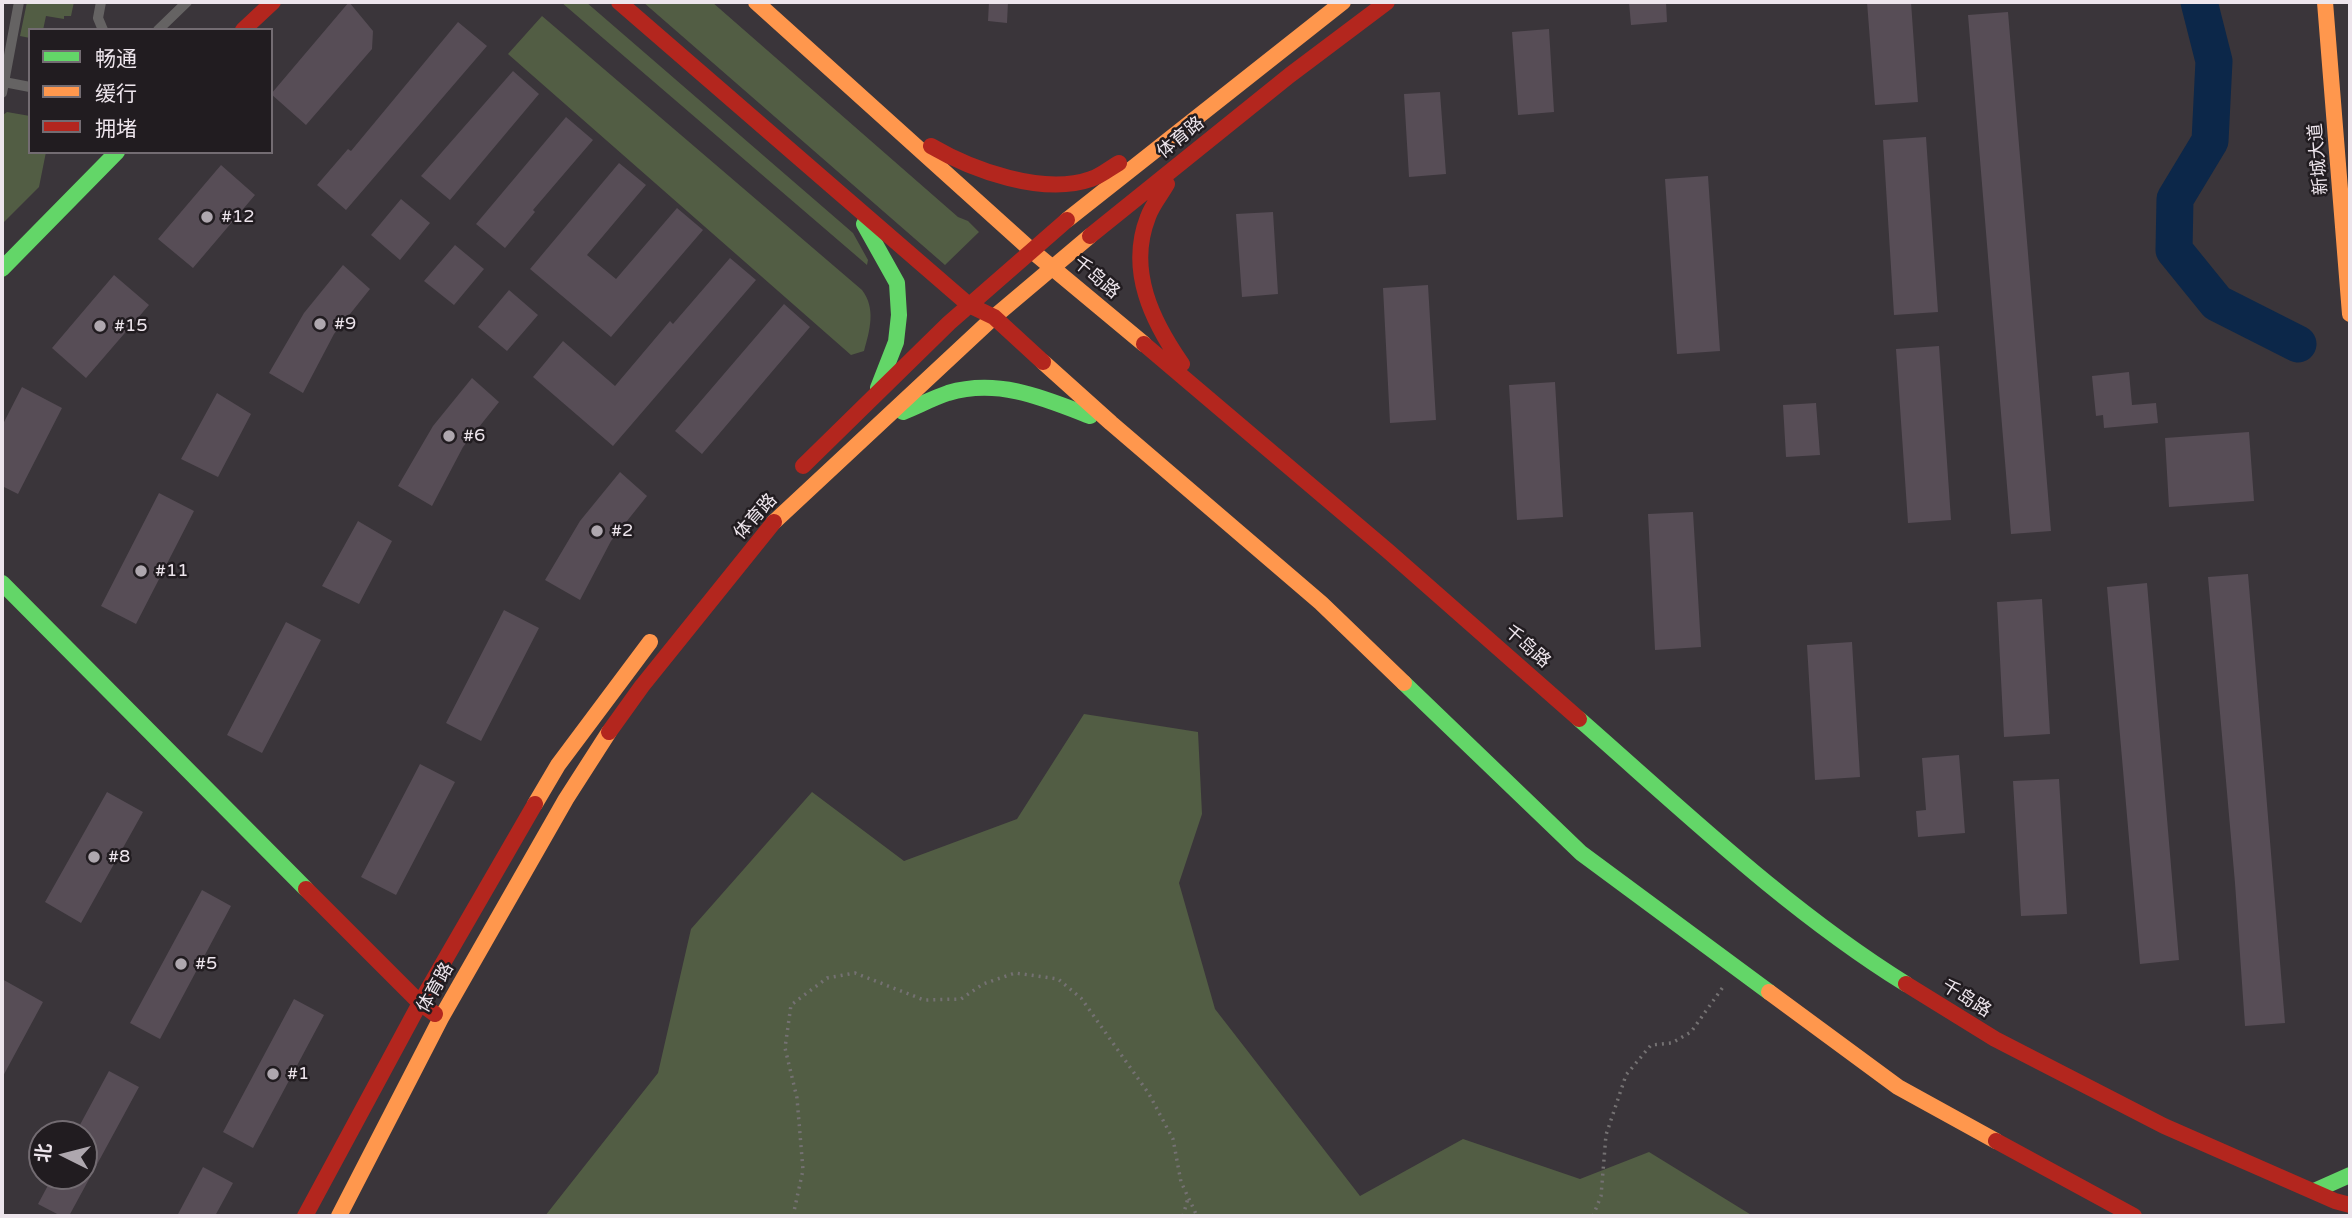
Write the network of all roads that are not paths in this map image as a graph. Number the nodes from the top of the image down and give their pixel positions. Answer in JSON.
{"nodes":[{"id":1,"x":19,"y":2,"type":"edge"},
{"id":2,"x":187,"y":2,"type":"edge"},
{"id":3,"x":273,"y":2,"type":"edge"},
{"id":4,"x":620,"y":2,"type":"edge"},
{"id":5,"x":756,"y":2,"type":"edge"},
{"id":6,"x":1343,"y":2,"type":"edge"},
{"id":7,"x":1387,"y":2,"type":"edge"},
{"id":8,"x":2325,"y":2,"type":"edge"},
{"id":9,"x":102,"y":4,"type":"edge"},
{"id":10,"x":102,"y":28,"type":"edge"},
{"id":11,"x":160,"y":28,"type":"edge"},
{"id":12,"x":245,"y":28,"type":"edge"},
{"id":13,"x":28,"y":87,"type":"edge"},
{"id":14,"x":3,"y":88,"type":"edge"},
{"id":15,"x":1212,"y":104,"type":"junction"},
{"id":16,"x":893,"y":126,"type":"junction"},
{"id":17,"x":115,"y":154,"type":"edge"},
{"id":18,"x":1176,"y":167,"type":"junction"},
{"id":19,"x":850,"y":202,"type":"junction"},
{"id":20,"x":1031,"y":250,"type":"junction"},
{"id":21,"x":1053,"y":266,"type":"junction"},
{"id":22,"x":2,"y":269,"type":"edge"},
{"id":23,"x":969,"y":305,"type":"junction"},
{"id":24,"x":2350,"y":314,"type":"edge"},
{"id":25,"x":994,"y":317,"type":"junction"},
{"id":26,"x":877,"y":394,"type":"junction"},
{"id":27,"x":1205,"y":396,"type":"junction"},
{"id":28,"x":885,"y":418,"type":"junction"},
{"id":29,"x":1111,"y":424,"type":"junction"},
{"id":30,"x":788,"y":481,"type":"dead end"},
{"id":31,"x":2,"y":583,"type":"edge"},
{"id":32,"x":664,"y":625,"type":"dead end"},
{"id":33,"x":420,"y":1003,"type":"junction"},
{"id":34,"x":441,"y":1018,"type":"junction"},
{"id":35,"x":2350,"y":1175,"type":"edge"},
{"id":36,"x":2314,"y":1191,"type":"junction"},
{"id":37,"x":2350,"y":1205,"type":"edge"},
{"id":38,"x":306,"y":1216,"type":"edge"},
{"id":39,"x":339,"y":1216,"type":"edge"},
{"id":40,"x":2134,"y":1216,"type":"edge"}],
"edges":[{"from":1,"to":14,"type":"lane"},
{"from":2,"to":11,"type":"lane"},
{"from":3,"to":12,"type":"street"},
{"from":4,"to":19,"type":"street"},
{"from":5,"to":16,"type":"street","name":"千岛路"},
{"from":6,"to":15,"type":"street","name":"体育路"},
{"from":7,"to":18,"type":"street","name":"体育路"},
{"from":8,"to":24,"type":"street","name":"新城大道"},
{"from":9,"to":10,"type":"lane"},
{"from":13,"to":14,"type":"lane"},
{"from":15,"to":16,"type":"street"},
{"from":15,"to":20,"type":"street","name":"体育路"},
{"from":16,"to":20,"type":"street","name":"千岛路"},
{"from":17,"to":22,"type":"street"},
{"from":18,"to":21,"type":"street","name":"体育路"},
{"from":18,"to":27,"type":"street"},
{"from":19,"to":23,"type":"street"},
{"from":19,"to":26,"type":"street"},
{"from":20,"to":21,"type":"street","name":"千岛路"},
{"from":20,"to":23,"type":"street","name":"体育路"},
{"from":21,"to":25,"type":"street","name":"体育路"},
{"from":21,"to":27,"type":"street","name":"千岛路"},
{"from":23,"to":25,"type":"street"},
{"from":23,"to":26,"type":"street","name":"体育路"},
{"from":25,"to":28,"type":"street","name":"体育路"},
{"from":25,"to":29,"type":"street"},
{"from":26,"to":30,"type":"street","name":"体育路"},
{"from":27,"to":36,"type":"street","name":"千岛路"},
{"from":28,"to":29,"type":"street"},
{"from":28,"to":34,"type":"street","name":"体育路"},
{"from":29,"to":40,"type":"street"},
{"from":31,"to":33,"type":"street"},
{"from":32,"to":33,"type":"street","name":"体育路"},
{"from":33,"to":34,"type":"street"},
{"from":33,"to":38,"type":"street","name":"体育路"},
{"from":34,"to":39,"type":"street","name":"体育路"},
{"from":35,"to":36,"type":"street"},
{"from":36,"to":37,"type":"street","name":"千岛路"}]}
